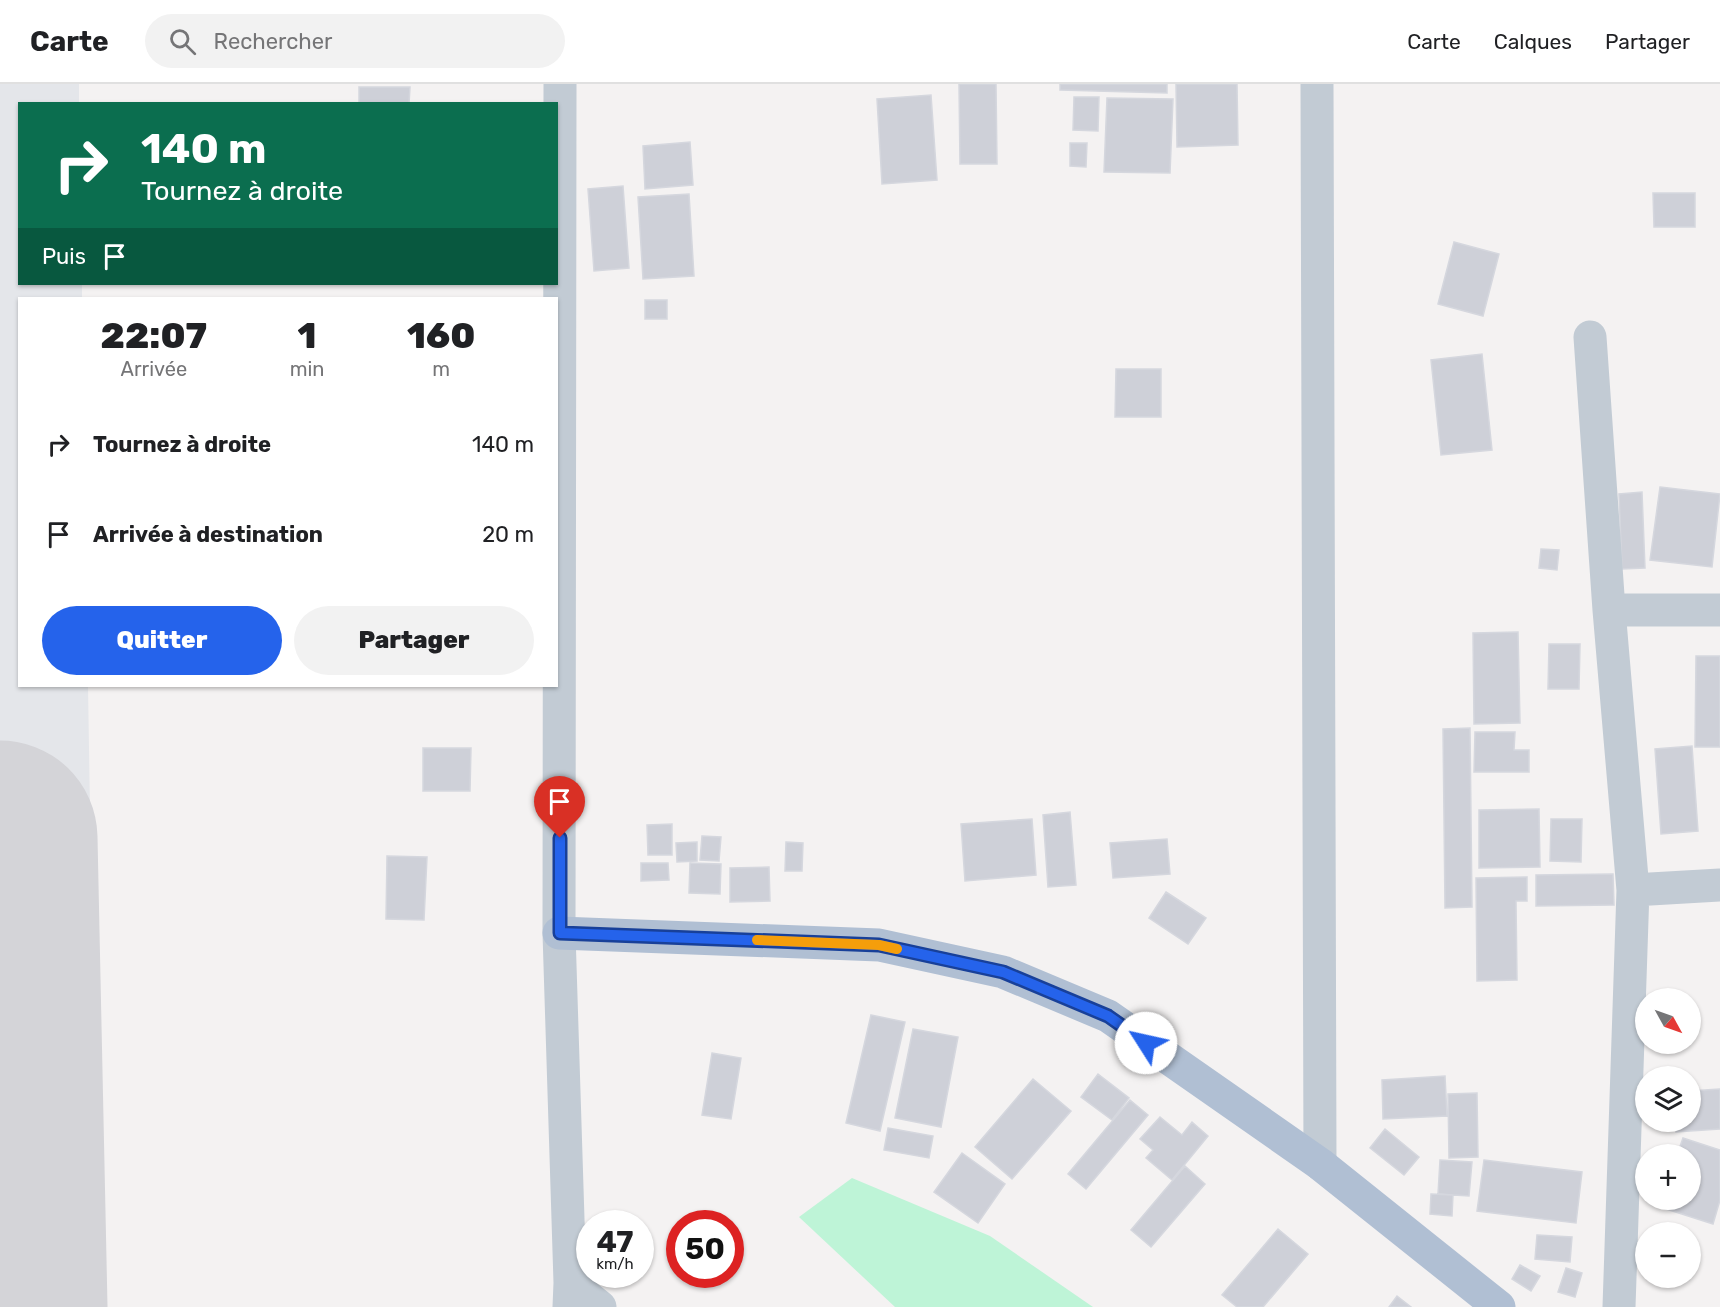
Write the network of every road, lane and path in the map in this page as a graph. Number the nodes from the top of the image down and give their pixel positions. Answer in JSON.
{"nodes":[{"id":1,"x":560,"y":84,"type":"edge"},
{"id":2,"x":1317,"y":84,"type":"edge"},
{"id":3,"x":1590,"y":338,"type":"dead end"},
{"id":4,"x":1609,"y":610,"type":"junction"},
{"id":5,"x":1720,"y":610,"type":"edge"},
{"id":6,"x":1720,"y":885,"type":"edge"},
{"id":7,"x":1633,"y":890,"type":"junction"},
{"id":8,"x":560,"y":933,"type":"junction"},
{"id":9,"x":1320,"y":1164,"type":"junction"},
{"id":10,"x":570,"y":1295,"type":"edge"},
{"id":11,"x":600,"y":1307,"type":"edge"},
{"id":12,"x":1499,"y":1307,"type":"edge"},
{"id":13,"x":1619,"y":1307,"type":"edge"}],
"edges":[{"from":1,"to":8,"type":"street"},
{"from":2,"to":9,"type":"street"},
{"from":3,"to":4,"type":"street"},
{"from":4,"to":5,"type":"street"},
{"from":4,"to":7,"type":"street"},
{"from":6,"to":7,"type":"street"},
{"from":7,"to":13,"type":"street"},
{"from":8,"to":9,"type":"main road"},
{"from":8,"to":10,"type":"street"},
{"from":9,"to":12,"type":"main road"},
{"from":10,"to":11,"type":"street"}]}
